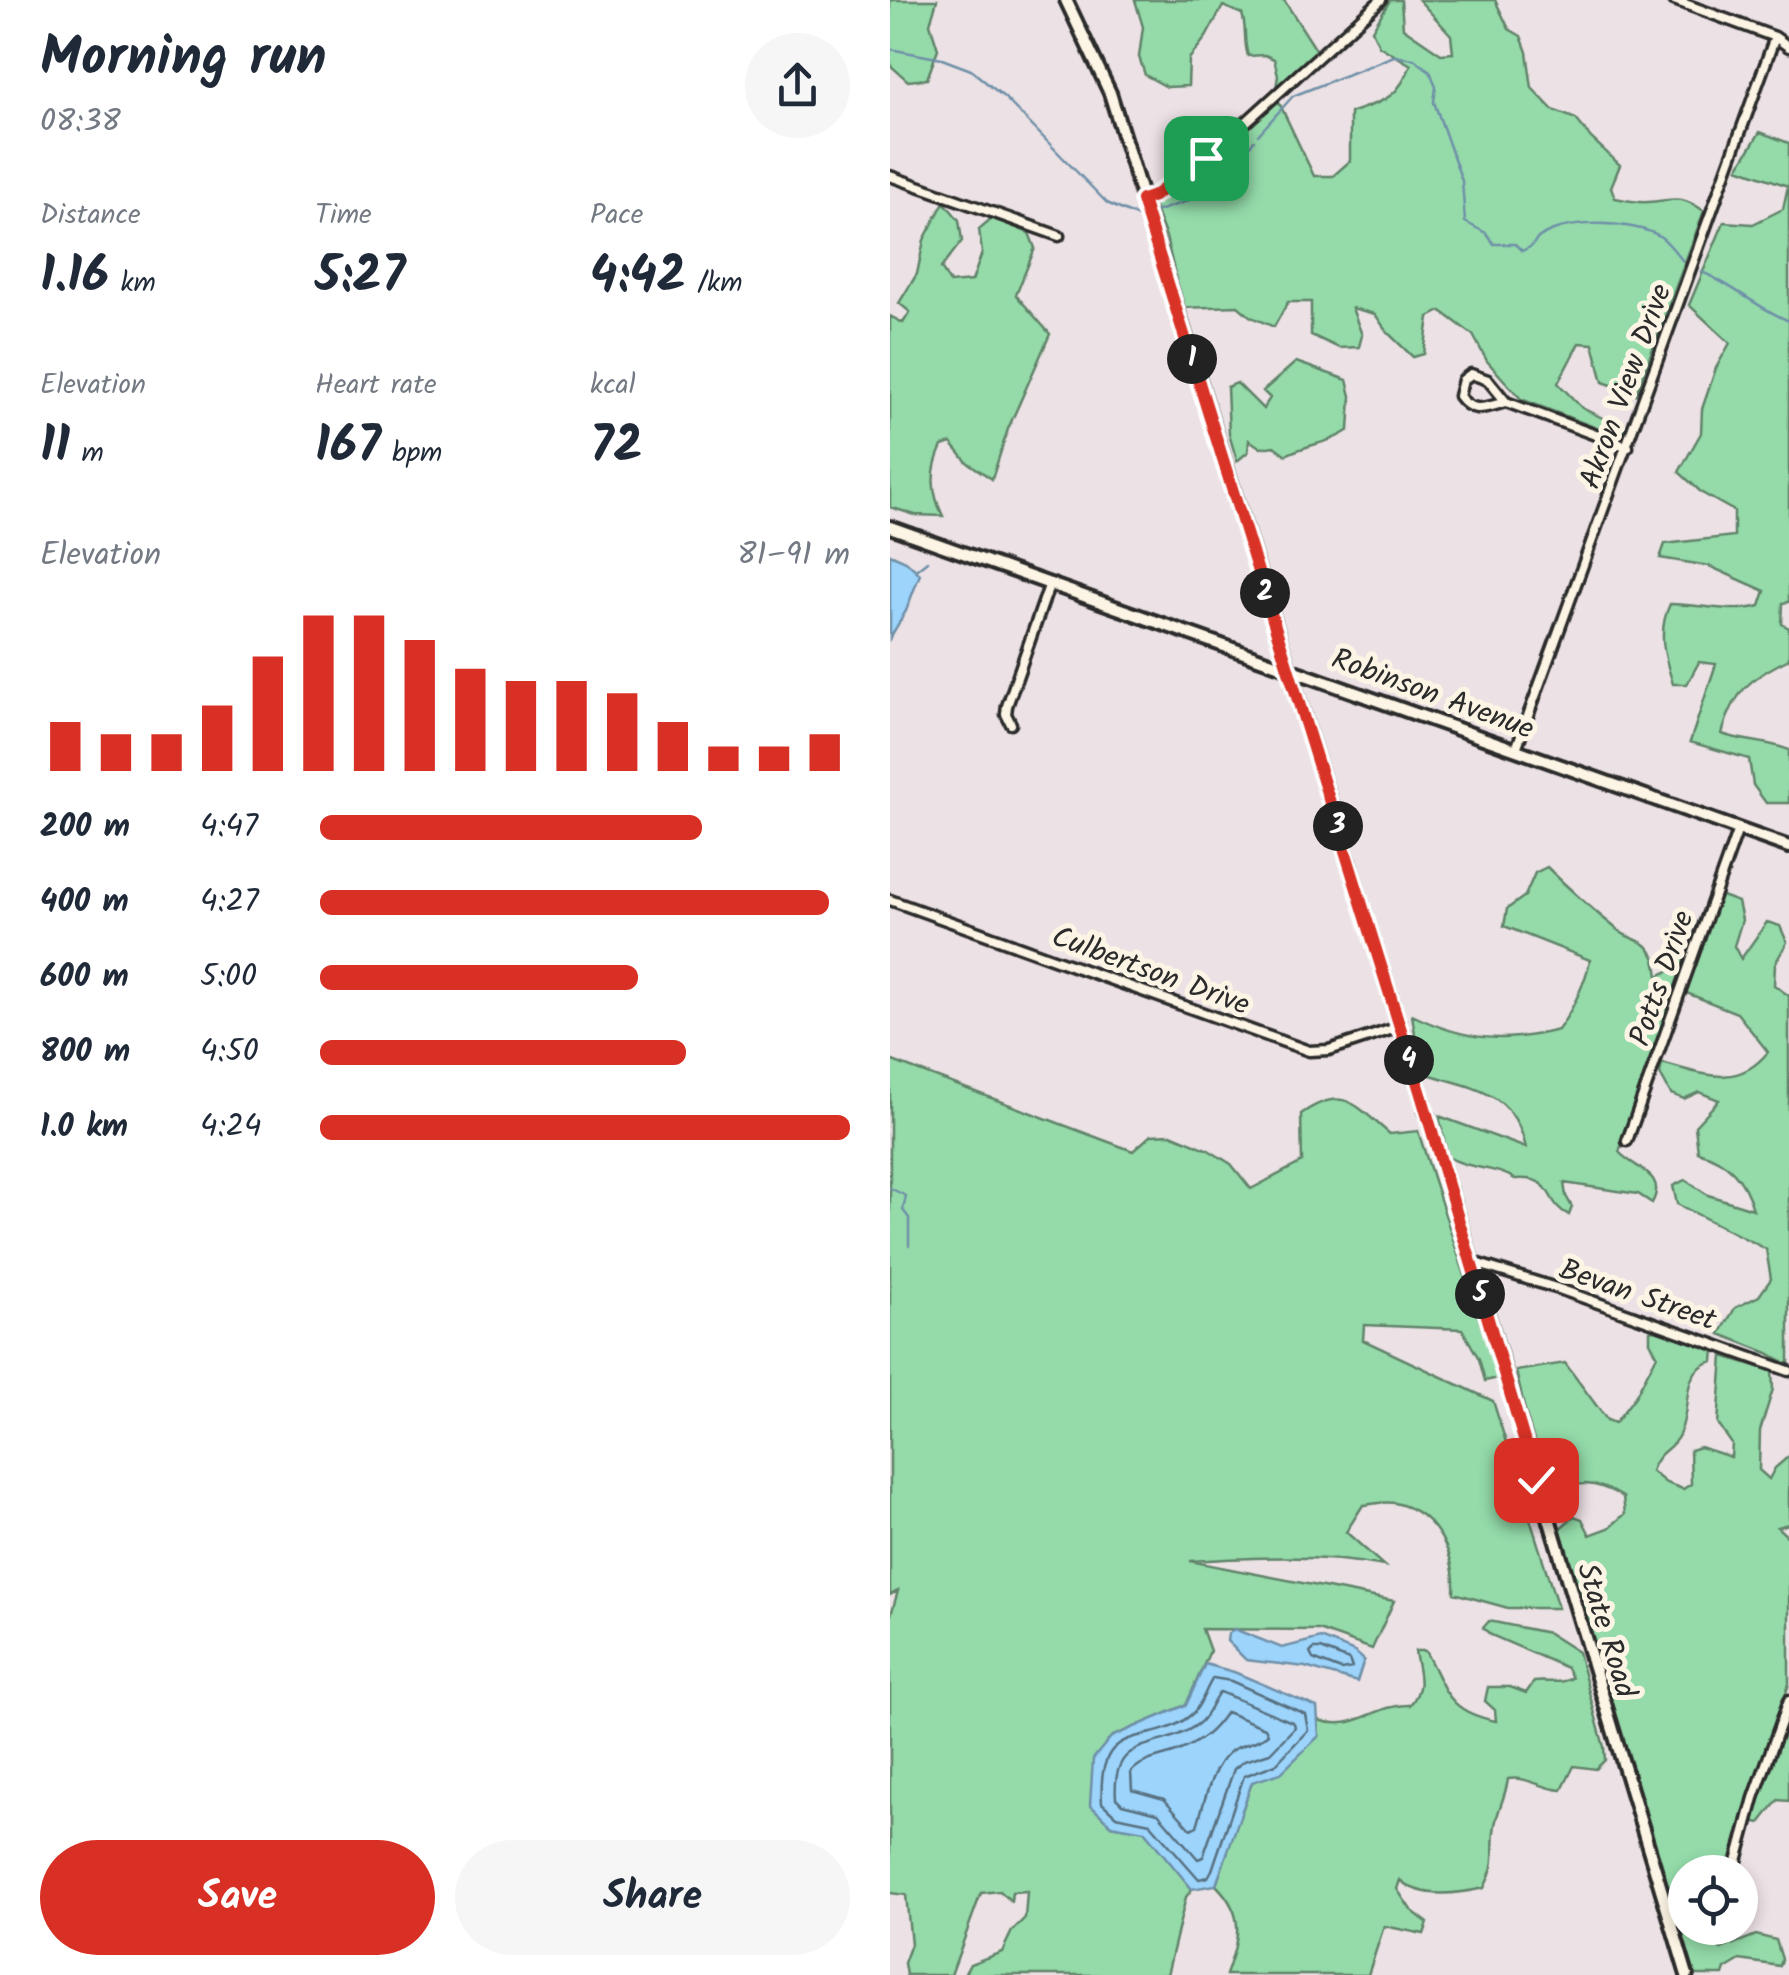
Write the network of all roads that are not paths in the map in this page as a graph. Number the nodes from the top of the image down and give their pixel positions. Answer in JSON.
{"nodes":[{"id":1,"x":1066,"y":0,"type":"edge"},
{"id":2,"x":1381,"y":0,"type":"edge"},
{"id":3,"x":1674,"y":0,"type":"edge"},
{"id":4,"x":1775,"y":38,"type":"junction"},
{"id":5,"x":1789,"y":47,"type":"edge"},
{"id":6,"x":890,"y":176,"type":"edge"},
{"id":7,"x":1142,"y":200,"type":"junction"},
{"id":8,"x":1059,"y":236,"type":"dead end"},
{"id":9,"x":1506,"y":402,"type":"junction"},
{"id":10,"x":1628,"y":448,"type":"junction"},
{"id":11,"x":890,"y":526,"type":"edge"},
{"id":12,"x":1050,"y":583,"type":"junction"},
{"id":13,"x":1288,"y":667,"type":"junction"},
{"id":14,"x":1011,"y":724,"type":"dead end"},
{"id":15,"x":1516,"y":750,"type":"junction"},
{"id":16,"x":1738,"y":829,"type":"junction"},
{"id":17,"x":1789,"y":847,"type":"edge"},
{"id":18,"x":890,"y":900,"type":"edge"},
{"id":19,"x":1399,"y":1027,"type":"junction"},
{"id":20,"x":1626,"y":1142,"type":"dead end"},
{"id":21,"x":1471,"y":1262,"type":"junction"},
{"id":22,"x":1789,"y":1371,"type":"edge"},
{"id":23,"x":1789,"y":1700,"type":"edge"},
{"id":24,"x":1739,"y":1855,"type":"edge"},
{"id":25,"x":1668,"y":1913,"type":"edge"},
{"id":26,"x":1678,"y":1945,"type":"edge"},
{"id":27,"x":1687,"y":1975,"type":"edge"}],
"edges":[{"from":1,"to":7,"type":"street","name":"State Road"},
{"from":2,"to":7,"type":"street"},
{"from":3,"to":4,"type":"street"},
{"from":4,"to":5,"type":"street"},
{"from":4,"to":10,"type":"street","name":"Akron View Drive"},
{"from":6,"to":8,"type":"street"},
{"from":7,"to":13,"type":"street","name":"State Road"},
{"from":9,"to":9,"type":"street"},
{"from":9,"to":10,"type":"street"},
{"from":10,"to":15,"type":"street","name":"Akron View Drive"},
{"from":11,"to":12,"type":"street","name":"Robinson Avenue"},
{"from":12,"to":13,"type":"street","name":"Robinson Avenue"},
{"from":12,"to":14,"type":"street"},
{"from":13,"to":15,"type":"street","name":"Robinson Avenue"},
{"from":13,"to":19,"type":"street","name":"State Road"},
{"from":15,"to":16,"type":"street","name":"Robinson Avenue"},
{"from":16,"to":17,"type":"street","name":"Robinson Avenue"},
{"from":16,"to":20,"type":"street","name":"Potts Drive"},
{"from":18,"to":19,"type":"street","name":"Culbertson Drive"},
{"from":19,"to":21,"type":"street","name":"State Road"},
{"from":21,"to":22,"type":"street","name":"Bevan Street"},
{"from":21,"to":25,"type":"street","name":"State Road"},
{"from":23,"to":24,"type":"street"},
{"from":26,"to":27,"type":"street","name":"State Road"}]}
